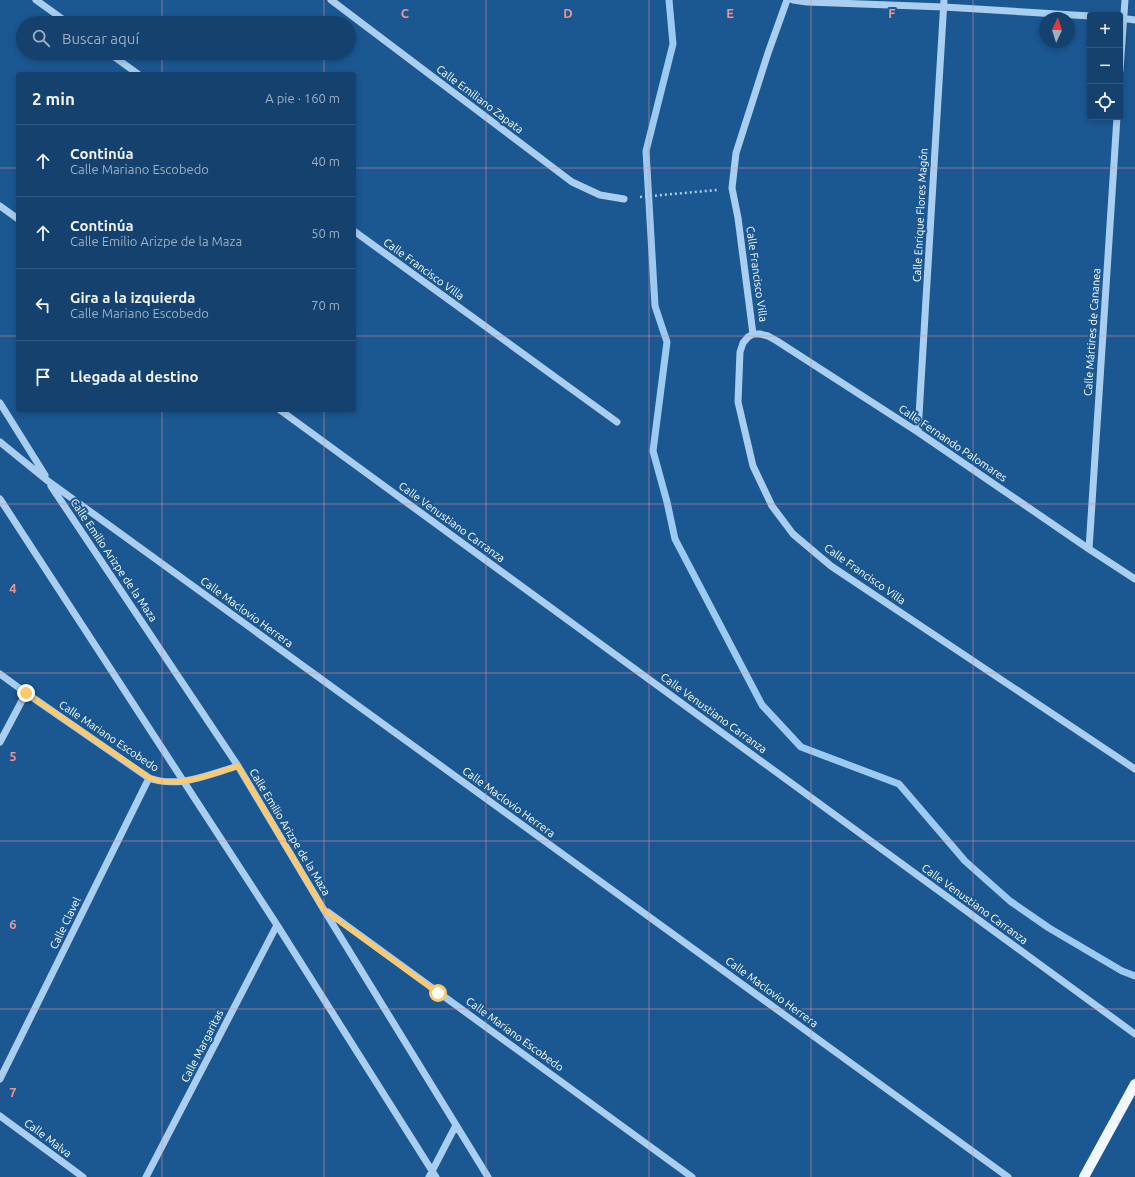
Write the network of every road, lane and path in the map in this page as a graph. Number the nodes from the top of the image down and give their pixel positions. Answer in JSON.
{"nodes":[{"id":1,"x":36,"y":0,"type":"edge"},
{"id":2,"x":331,"y":0,"type":"edge"},
{"id":3,"x":787,"y":0,"type":"edge"},
{"id":4,"x":793,"y":0,"type":"edge"},
{"id":5,"x":1125,"y":0,"type":"edge"},
{"id":6,"x":944,"y":3,"type":"edge"},
{"id":7,"x":1123,"y":12,"type":"edge"},
{"id":8,"x":58,"y":16,"type":"edge"},
{"id":9,"x":352,"y":16,"type":"edge"},
{"id":10,"x":1087,"y":16,"type":"edge"},
{"id":11,"x":1123,"y":18,"type":"edge"},
{"id":12,"x":356,"y":19,"type":"edge"},
{"id":13,"x":1135,"y":20,"type":"edge"},
{"id":14,"x":119,"y":60,"type":"edge"},
{"id":15,"x":135,"y":72,"type":"edge"},
{"id":16,"x":1117,"y":120,"type":"edge"},
{"id":17,"x":709,"y":191,"type":"dead end"},
{"id":18,"x":624,"y":199,"type":"joint"},
{"id":19,"x":0,"y":206,"type":"edge"},
{"id":20,"x":16,"y":218,"type":"edge"},
{"id":21,"x":356,"y":232,"type":"edge"},
{"id":22,"x":754,"y":334,"type":"junction"},
{"id":23,"x":0,"y":402,"type":"edge"},
{"id":24,"x":283,"y":412,"type":"edge"},
{"id":25,"x":617,"y":422,"type":"dead end"},
{"id":26,"x":918,"y":432,"type":"junction"},
{"id":27,"x":0,"y":442,"type":"edge"},
{"id":28,"x":48,"y":481,"type":"junction"},
{"id":29,"x":0,"y":499,"type":"edge"},
{"id":30,"x":1089,"y":549,"type":"junction"},
{"id":31,"x":1135,"y":579,"type":"edge"},
{"id":32,"x":0,"y":674,"type":"edge"},
{"id":33,"x":26,"y":693,"type":"junction"},
{"id":34,"x":0,"y":742,"type":"edge"},
{"id":35,"x":238,"y":766,"type":"junction"},
{"id":36,"x":1135,"y":769,"type":"edge"},
{"id":37,"x":150,"y":778,"type":"junction"},
{"id":38,"x":184,"y":782,"type":"junction"},
{"id":39,"x":324,"y":910,"type":"junction"},
{"id":40,"x":277,"y":925,"type":"junction"},
{"id":41,"x":1135,"y":1034,"type":"edge"},
{"id":42,"x":0,"y":1079,"type":"edge"},
{"id":43,"x":1135,"y":1084,"type":"edge"},
{"id":44,"x":0,"y":1116,"type":"edge"},
{"id":45,"x":456,"y":1125,"type":"junction"},
{"id":46,"x":432,"y":1175,"type":"edge"},
{"id":47,"x":83,"y":1177,"type":"edge"},
{"id":48,"x":146,"y":1177,"type":"edge"},
{"id":49,"x":488,"y":1177,"type":"edge"},
{"id":50,"x":692,"y":1177,"type":"edge"},
{"id":51,"x":1008,"y":1177,"type":"edge"},
{"id":52,"x":1084,"y":1177,"type":"edge"}],
"edges":[{"from":1,"to":8,"type":"street"},
{"from":2,"to":9,"type":"street","name":"Calle Emiliano Zapata"},
{"from":3,"to":22,"type":"street","name":"Calle Francisco Villa"},
{"from":4,"to":6,"type":"street"},
{"from":5,"to":7,"type":"street"},
{"from":6,"to":10,"type":"street"},
{"from":6,"to":26,"type":"street","name":"Calle Enrique Flores Magón"},
{"from":11,"to":13,"type":"street"},
{"from":12,"to":18,"type":"street","name":"Calle Emiliano Zapata"},
{"from":14,"to":15,"type":"street"},
{"from":16,"to":30,"type":"street","name":"Calle Mártires de Cananea"},
{"from":17,"to":18,"type":"path"},
{"from":19,"to":20,"type":"street"},
{"from":21,"to":25,"type":"street","name":"Calle Francisco Villa"},
{"from":22,"to":26,"type":"street","name":"Calle Fernando Palomares"},
{"from":22,"to":36,"type":"street","name":"Calle Francisco Villa"},
{"from":23,"to":28,"type":"street","name":"Calle Emilio Arizpe de la Maza"},
{"from":24,"to":41,"type":"street","name":"Calle Venustiano Carranza"},
{"from":26,"to":30,"type":"street","name":"Calle Fernando Palomares"},
{"from":27,"to":28,"type":"street","name":"Calle Maclovio Herrera"},
{"from":28,"to":35,"type":"street","name":"Calle Emilio Arizpe de la Maza"},
{"from":28,"to":51,"type":"street","name":"Calle Maclovio Herrera"},
{"from":29,"to":38,"type":"street"},
{"from":30,"to":31,"type":"street","name":"Calle Fernando Palomares"},
{"from":32,"to":33,"type":"street","name":"Calle Mariano Escobedo"},
{"from":33,"to":34,"type":"street"},
{"from":33,"to":37,"type":"street","name":"Calle Mariano Escobedo"},
{"from":35,"to":38,"type":"street","name":"Calle Mariano Escobedo"},
{"from":35,"to":39,"type":"street","name":"Calle Emilio Arizpe de la Maza"},
{"from":37,"to":38,"type":"street","name":"Calle Mariano Escobedo"},
{"from":37,"to":42,"type":"street","name":"Calle Clavel"},
{"from":38,"to":40,"type":"street"},
{"from":39,"to":45,"type":"street","name":"Calle Emilio Arizpe de la Maza"},
{"from":39,"to":50,"type":"street","name":"Calle Mariano Escobedo"},
{"from":40,"to":46,"type":"street"},
{"from":40,"to":48,"type":"street","name":"Calle Margaritas"},
{"from":43,"to":52,"type":"main road"},
{"from":44,"to":47,"type":"street","name":"Calle Malva"},
{"from":45,"to":46,"type":"street"},
{"from":45,"to":49,"type":"street","name":"Calle Emilio Arizpe de la Maza"}]}
